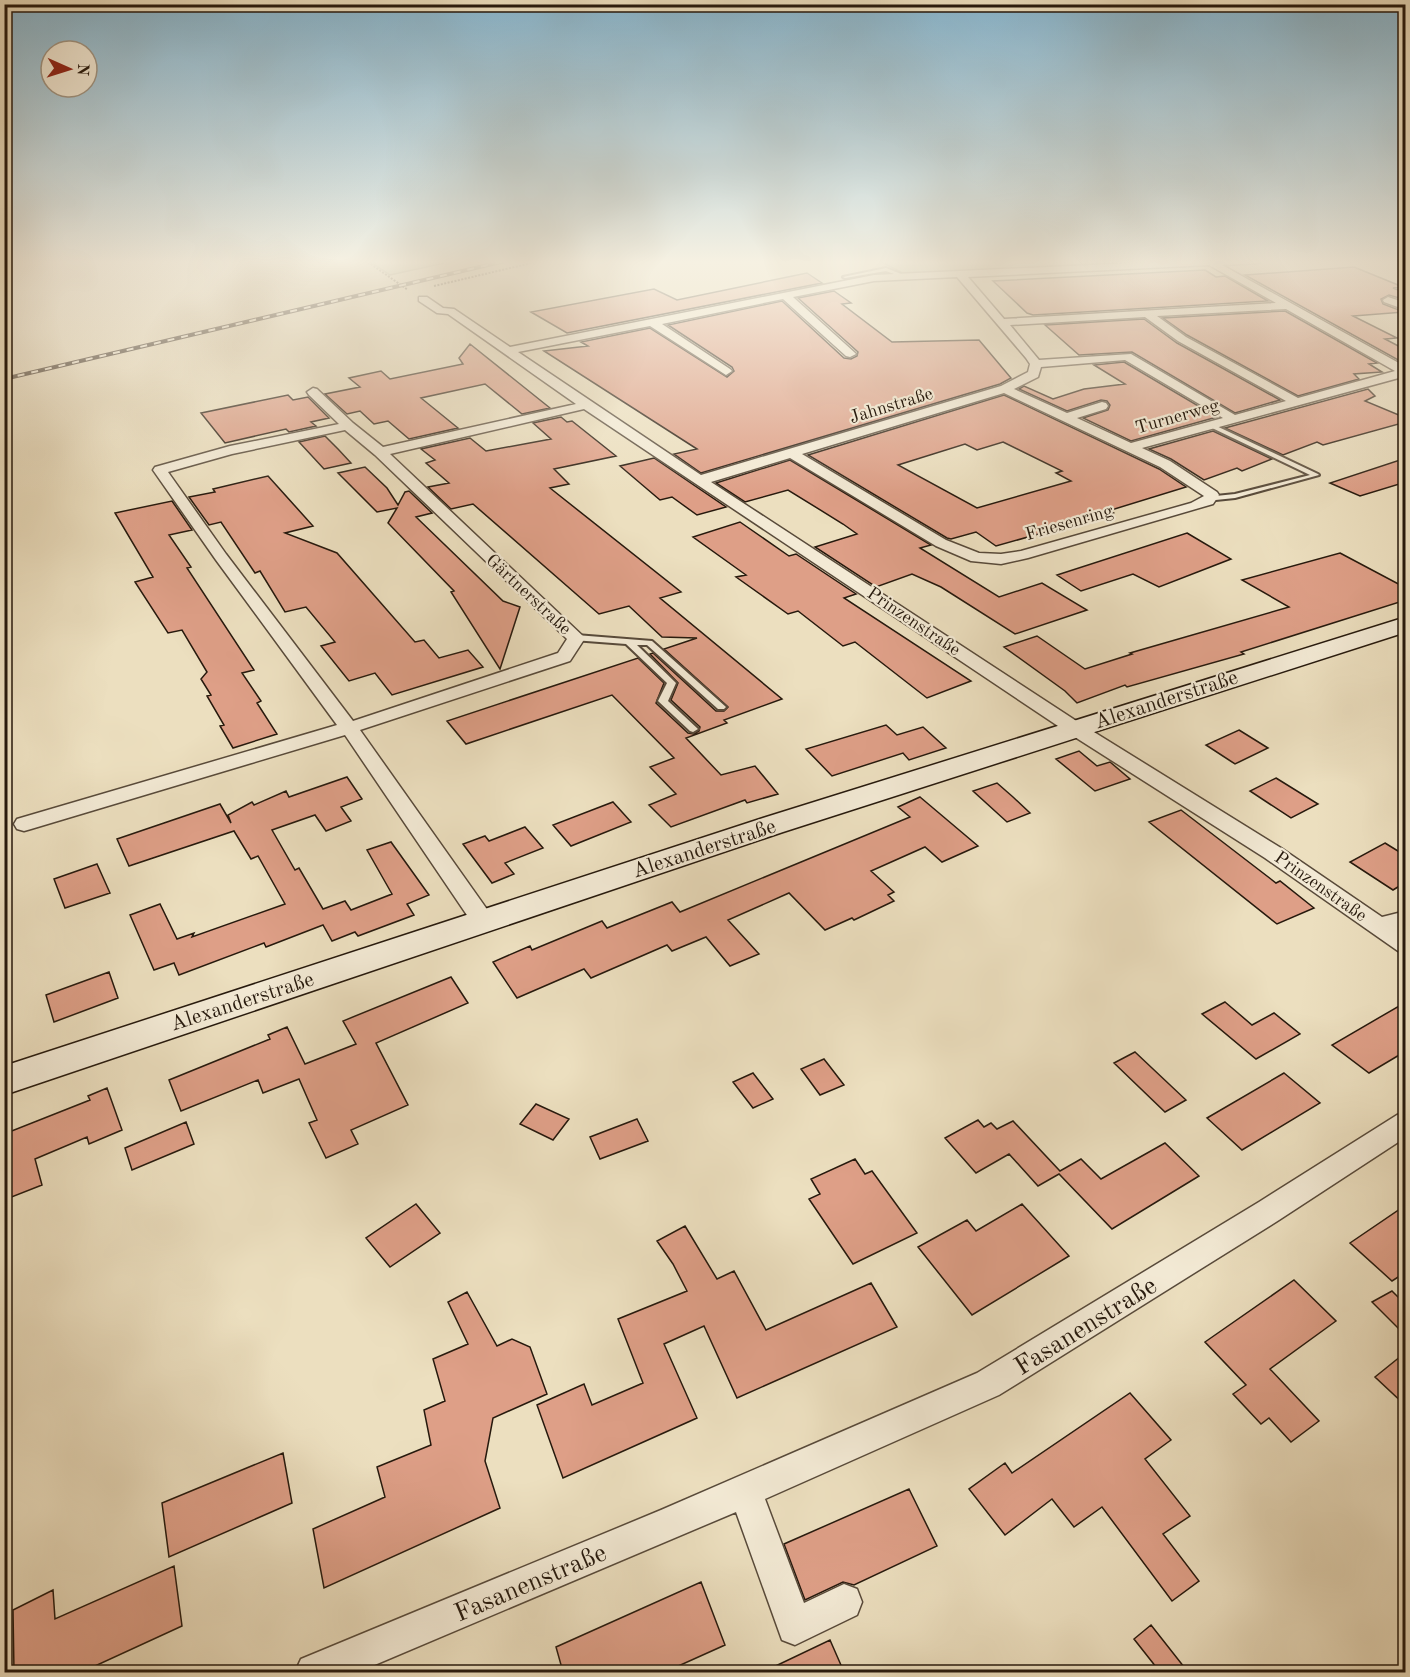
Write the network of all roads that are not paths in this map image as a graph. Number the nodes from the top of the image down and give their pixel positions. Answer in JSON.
{"nodes":[{"id":1,"x":490,"y":338,"type":"edge"},
{"id":2,"x":571,"y":338,"type":"edge"},
{"id":3,"x":676,"y":338,"type":"edge"},
{"id":4,"x":832,"y":338,"type":"edge"},
{"id":5,"x":1015,"y":338,"type":"edge"},
{"id":6,"x":1181,"y":338,"type":"edge"},
{"id":7,"x":1345,"y":338,"type":"edge"},
{"id":8,"x":508,"y":351,"type":"junction"},
{"id":9,"x":850,"y":354,"type":"dead end"},
{"id":10,"x":1036,"y":364,"type":"junction"},
{"id":11,"x":726,"y":372,"type":"dead end"},
{"id":12,"x":1405,"y":372,"type":"edge"},
{"id":13,"x":1005,"y":389,"type":"junction"},
{"id":14,"x":313,"y":392,"type":"dead end"},
{"id":15,"x":1297,"y":402,"type":"junction"},
{"id":16,"x":587,"y":405,"type":"junction"},
{"id":17,"x":1102,"y":406,"type":"dead end"},
{"id":18,"x":1067,"y":417,"type":"junction"},
{"id":19,"x":1232,"y":418,"type":"junction"},
{"id":20,"x":1210,"y":425,"type":"junction"},
{"id":21,"x":348,"y":426,"type":"junction"},
{"id":22,"x":1132,"y":447,"type":"junction"},
{"id":23,"x":380,"y":452,"type":"junction"},
{"id":24,"x":793,"y":454,"type":"junction"},
{"id":25,"x":701,"y":480,"type":"junction"},
{"id":26,"x":1209,"y":499,"type":"junction"},
{"id":27,"x":1406,"y":624,"type":"edge"},
{"id":28,"x":576,"y":638,"type":"junction"},
{"id":29,"x":628,"y":641,"type":"junction"},
{"id":30,"x":721,"y":707,"type":"dead end"},
{"id":31,"x":349,"y":728,"type":"junction"},
{"id":32,"x":1074,"y":728,"type":"junction"},
{"id":33,"x":693,"y":729,"type":"dead end"},
{"id":34,"x":24,"y":824,"type":"dead end"},
{"id":35,"x":1406,"y":919,"type":"edge"},
{"id":36,"x":483,"y":921,"type":"junction"},
{"id":37,"x":1378,"y":926,"type":"junction"},
{"id":38,"x":1406,"y":945,"type":"edge"},
{"id":39,"x":4,"y":1081,"type":"edge"},
{"id":40,"x":1406,"y":1123,"type":"edge"},
{"id":41,"x":745,"y":1491,"type":"junction"},
{"id":42,"x":844,"y":1602,"type":"dead end"},
{"id":43,"x":314,"y":1672,"type":"edge"}],
"edges":[{"from":1,"to":8,"type":"street","name":"Prinzenstraße"},
{"from":2,"to":8,"type":"street"},
{"from":3,"to":11,"type":"street"},
{"from":4,"to":9,"type":"street"},
{"from":5,"to":10,"type":"street"},
{"from":6,"to":15,"type":"street"},
{"from":7,"to":12,"type":"street","name":"Turnerweg"},
{"from":8,"to":16,"type":"street","name":"Prinzenstraße"},
{"from":10,"to":13,"type":"street","name":"Jahnstraße"},
{"from":10,"to":19,"type":"street","name":"Turnerweg"},
{"from":12,"to":15,"type":"street","name":"Turnerweg"},
{"from":13,"to":18,"type":"street"},
{"from":13,"to":24,"type":"street","name":"Jahnstraße"},
{"from":14,"to":21,"type":"street","name":"Gärtnerstraße"},
{"from":15,"to":19,"type":"street","name":"Turnerweg"},
{"from":16,"to":23,"type":"street"},
{"from":16,"to":25,"type":"street","name":"Prinzenstraße"},
{"from":17,"to":18,"type":"street"},
{"from":18,"to":22,"type":"street"},
{"from":19,"to":20,"type":"street","name":"Turnerweg"},
{"from":20,"to":22,"type":"street","name":"Turnerweg"},
{"from":20,"to":26,"type":"lane"},
{"from":21,"to":23,"type":"street","name":"Gärtnerstraße"},
{"from":21,"to":31,"type":"street"},
{"from":22,"to":26,"type":"street"},
{"from":23,"to":28,"type":"street","name":"Gärtnerstraße"},
{"from":24,"to":25,"type":"street","name":"Jahnstraße"},
{"from":24,"to":26,"type":"street","name":"Friesenring"},
{"from":25,"to":32,"type":"street","name":"Prinzenstraße"},
{"from":27,"to":32,"type":"street","name":"Alexanderstraße"},
{"from":28,"to":29,"type":"lane"},
{"from":28,"to":31,"type":"street","name":"Gärtnerstraße"},
{"from":29,"to":30,"type":"lane"},
{"from":29,"to":33,"type":"lane"},
{"from":31,"to":34,"type":"street","name":"Gärtnerstraße"},
{"from":31,"to":36,"type":"street"},
{"from":32,"to":36,"type":"street","name":"Alexanderstraße"},
{"from":32,"to":37,"type":"street","name":"Prinzenstraße"},
{"from":35,"to":37,"type":"street"},
{"from":36,"to":39,"type":"street","name":"Alexanderstraße"},
{"from":37,"to":38,"type":"street","name":"Prinzenstraße"},
{"from":40,"to":41,"type":"street","name":"Fasanenstraße"},
{"from":41,"to":42,"type":"street"},
{"from":41,"to":43,"type":"street","name":"Fasanenstraße"}]}
